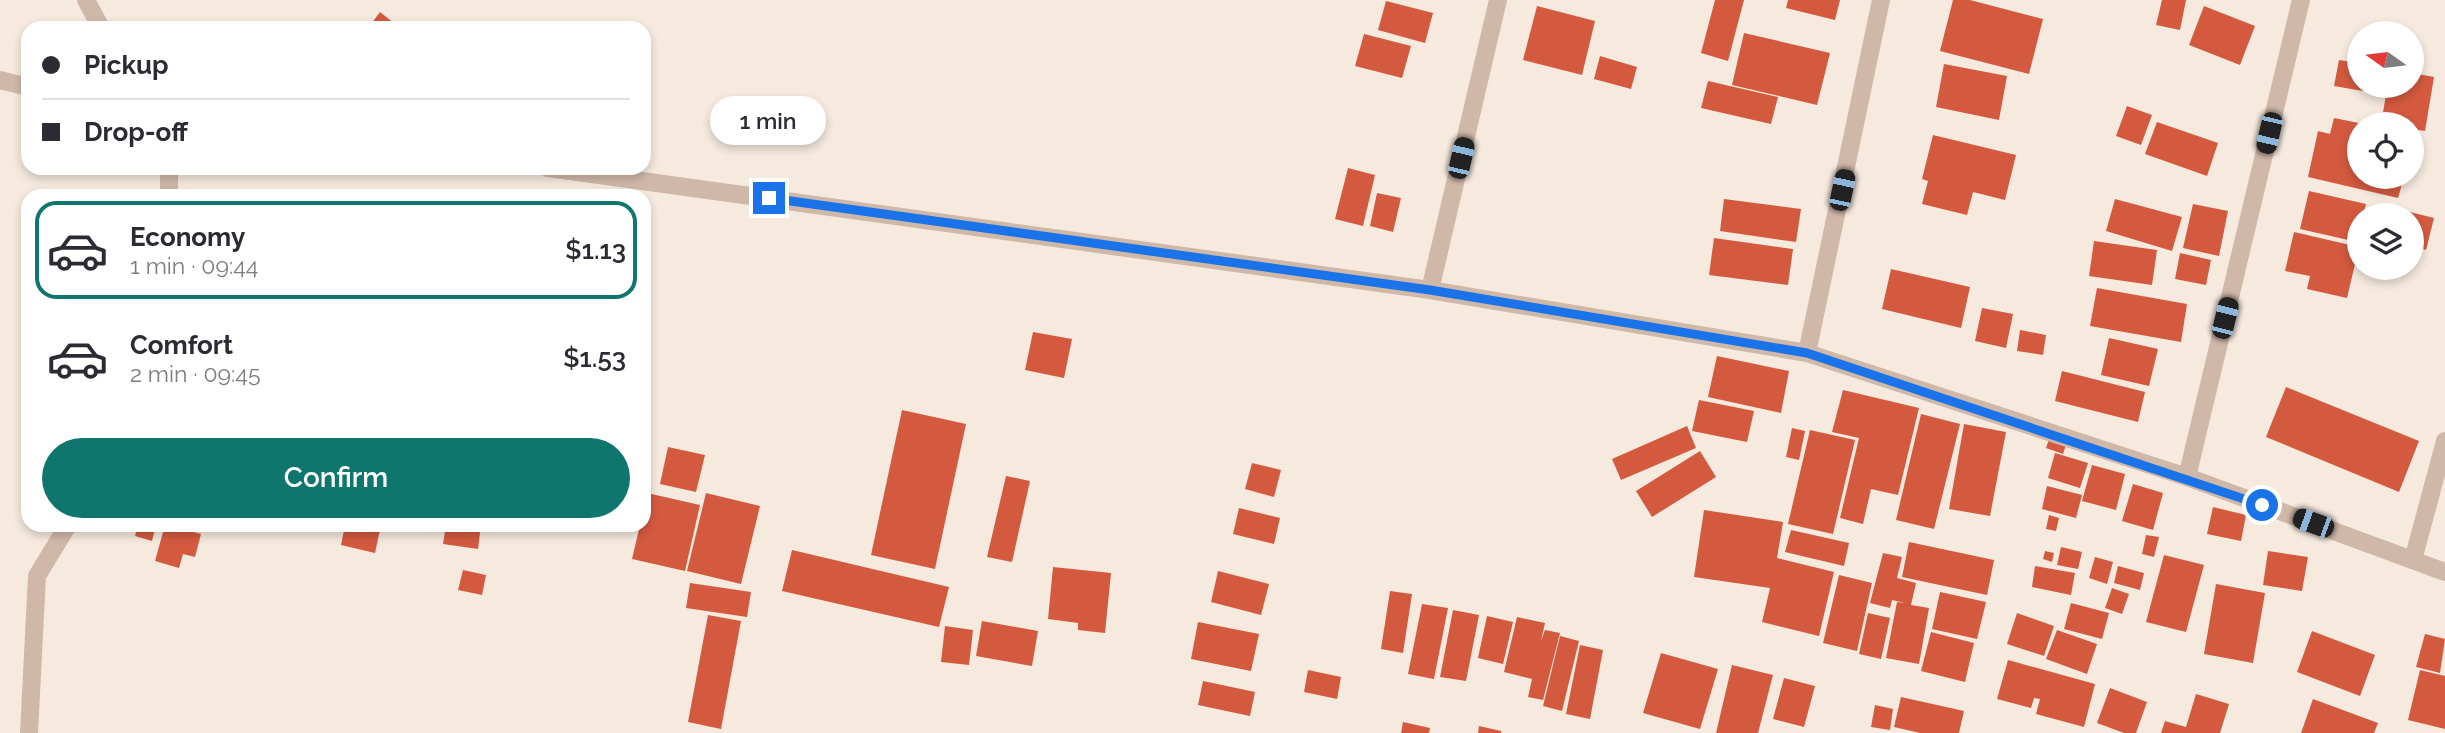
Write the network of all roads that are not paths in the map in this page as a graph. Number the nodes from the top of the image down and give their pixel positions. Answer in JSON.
{"nodes":[{"id":1,"x":86,"y":0,"type":"edge"},
{"id":2,"x":1498,"y":0,"type":"edge"},
{"id":3,"x":1881,"y":0,"type":"edge"},
{"id":4,"x":2301,"y":0,"type":"edge"},
{"id":5,"x":97,"y":21,"type":"edge"},
{"id":6,"x":0,"y":80,"type":"edge"},
{"id":7,"x":21,"y":85,"type":"edge"},
{"id":8,"x":599,"y":175,"type":"edge"},
{"id":9,"x":1430,"y":290,"type":"junction"},
{"id":10,"x":1807,"y":353,"type":"junction"},
{"id":11,"x":2445,"y":442,"type":"edge"},
{"id":12,"x":2187,"y":477,"type":"junction"},
{"id":13,"x":64,"y":532,"type":"edge"},
{"id":14,"x":2413,"y":560,"type":"junction"},
{"id":15,"x":2445,"y":572,"type":"edge"},
{"id":16,"x":29,"y":733,"type":"edge"}],
"edges":[{"from":1,"to":5,"type":"street"},
{"from":2,"to":9,"type":"street"},
{"from":3,"to":10,"type":"street"},
{"from":4,"to":12,"type":"street"},
{"from":6,"to":7,"type":"street"},
{"from":8,"to":9,"type":"street"},
{"from":9,"to":10,"type":"street"},
{"from":10,"to":12,"type":"street"},
{"from":11,"to":14,"type":"street"},
{"from":12,"to":14,"type":"street"},
{"from":13,"to":16,"type":"street"},
{"from":14,"to":15,"type":"street"}]}
